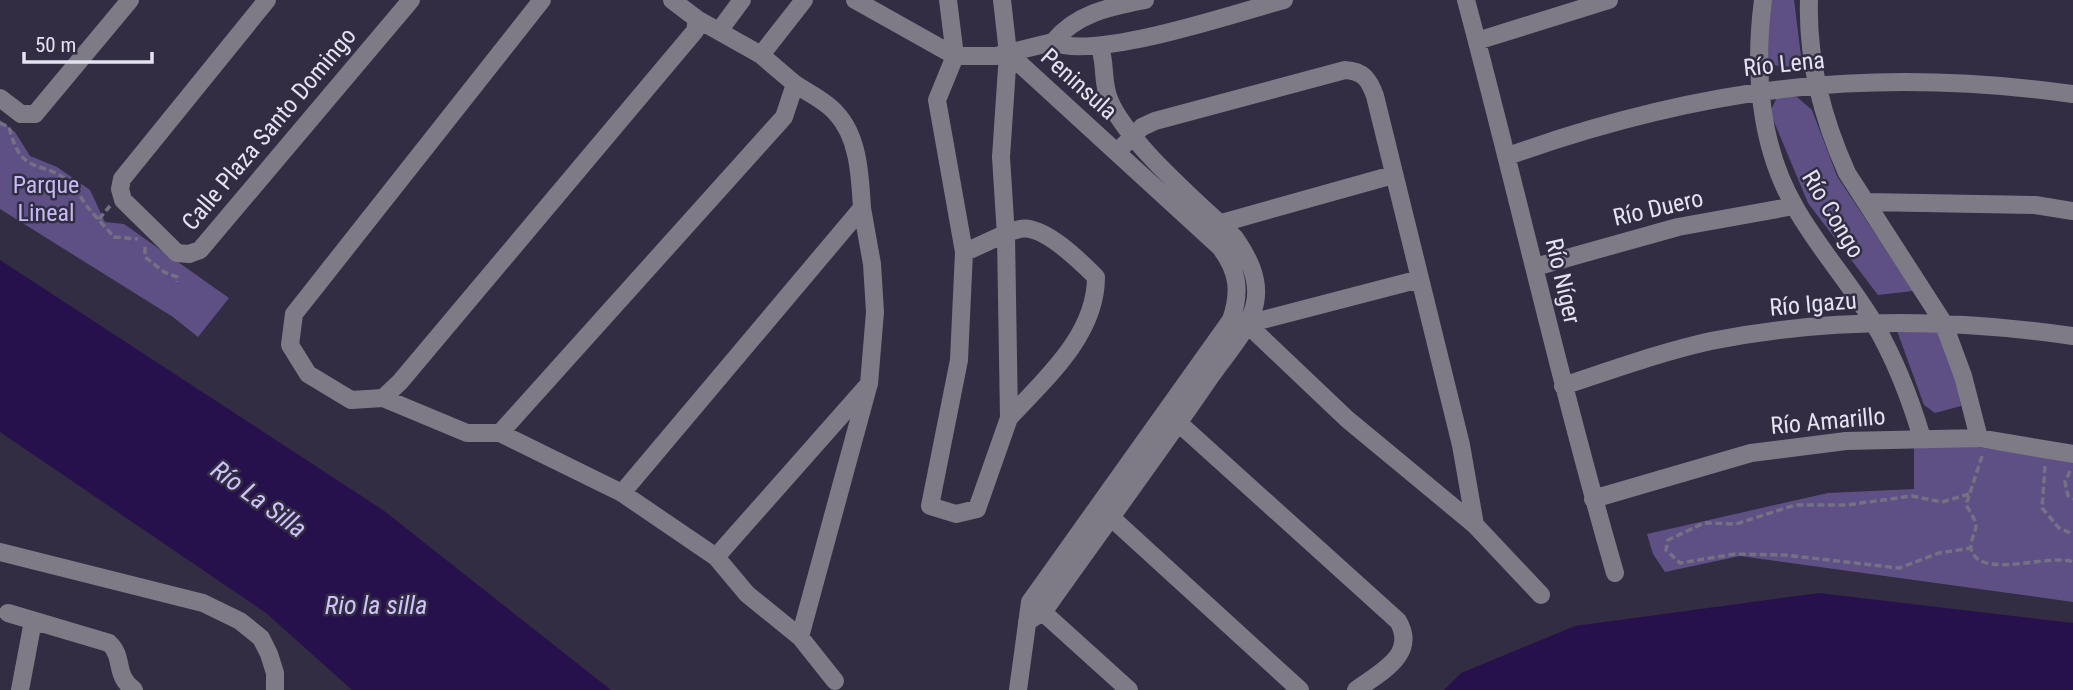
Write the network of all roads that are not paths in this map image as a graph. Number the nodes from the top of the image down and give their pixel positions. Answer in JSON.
{"nodes":[{"id":1,"x":130,"y":0,"type":"edge"},
{"id":2,"x":267,"y":0,"type":"edge"},
{"id":3,"x":411,"y":0,"type":"edge"},
{"id":4,"x":541,"y":0,"type":"edge"},
{"id":5,"x":672,"y":0,"type":"edge"},
{"id":6,"x":742,"y":0,"type":"edge"},
{"id":7,"x":804,"y":0,"type":"edge"},
{"id":8,"x":855,"y":0,"type":"edge"},
{"id":9,"x":948,"y":0,"type":"edge"},
{"id":10,"x":1002,"y":0,"type":"edge"},
{"id":11,"x":1145,"y":0,"type":"edge"},
{"id":12,"x":1284,"y":0,"type":"edge"},
{"id":13,"x":1466,"y":0,"type":"edge"},
{"id":14,"x":1609,"y":0,"type":"edge"},
{"id":15,"x":1763,"y":0,"type":"edge"},
{"id":16,"x":1808,"y":0,"type":"edge"},
{"id":17,"x":697,"y":19,"type":"junction"},
{"id":18,"x":719,"y":31,"type":"junction"},
{"id":19,"x":1477,"y":41,"type":"junction"},
{"id":20,"x":1053,"y":42,"type":"junction"},
{"id":21,"x":1100,"y":47,"type":"junction"},
{"id":22,"x":1008,"y":53,"type":"junction"},
{"id":23,"x":761,"y":55,"type":"junction"},
{"id":24,"x":955,"y":56,"type":"junction"},
{"id":25,"x":795,"y":83,"type":"junction"},
{"id":26,"x":1816,"y":83,"type":"junction"},
{"id":27,"x":1760,"y":89,"type":"junction"},
{"id":28,"x":2073,"y":93,"type":"edge"},
{"id":29,"x":0,"y":98,"type":"edge"},
{"id":30,"x":1132,"y":136,"type":"junction"},
{"id":31,"x":1117,"y":152,"type":"junction"},
{"id":32,"x":1508,"y":156,"type":"junction"},
{"id":33,"x":1393,"y":175,"type":"junction"},
{"id":34,"x":1867,"y":202,"type":"junction"},
{"id":35,"x":1794,"y":206,"type":"junction"},
{"id":36,"x":862,"y":208,"type":"junction"},
{"id":37,"x":2073,"y":211,"type":"edge"},
{"id":38,"x":1219,"y":223,"type":"junction"},
{"id":39,"x":1201,"y":230,"type":"junction"},
{"id":40,"x":1006,"y":236,"type":"junction"},
{"id":41,"x":964,"y":253,"type":"junction"},
{"id":42,"x":1535,"y":267,"type":"junction"},
{"id":43,"x":1420,"y":279,"type":"junction"},
{"id":44,"x":1239,"y":322,"type":"junction"},
{"id":45,"x":1943,"y":322,"type":"junction"},
{"id":46,"x":1874,"y":324,"type":"junction"},
{"id":47,"x":2073,"y":336,"type":"edge"},
{"id":48,"x":869,"y":384,"type":"junction"},
{"id":49,"x":1563,"y":386,"type":"junction"},
{"id":50,"x":383,"y":398,"type":"junction"},
{"id":51,"x":1164,"y":411,"type":"junction"},
{"id":52,"x":1009,"y":418,"type":"junction"},
{"id":53,"x":1179,"y":423,"type":"junction"},
{"id":54,"x":500,"y":433,"type":"junction"},
{"id":55,"x":1922,"y":438,"type":"junction"},
{"id":56,"x":1979,"y":438,"type":"junction"},
{"id":57,"x":2064,"y":453,"type":"edge"},
{"id":58,"x":622,"y":494,"type":"junction"},
{"id":59,"x":1593,"y":499,"type":"junction"},
{"id":60,"x":1104,"y":511,"type":"junction"},
{"id":61,"x":1475,"y":524,"type":"junction"},
{"id":62,"x":0,"y":552,"type":"edge"},
{"id":63,"x":716,"y":557,"type":"junction"},
{"id":64,"x":1615,"y":573,"type":"dead end"},
{"id":65,"x":1541,"y":596,"type":"dead end"},
{"id":66,"x":1037,"y":607,"type":"junction"},
{"id":67,"x":8,"y":613,"type":"dead end"},
{"id":68,"x":33,"y":621,"type":"junction"},
{"id":69,"x":800,"y":637,"type":"junction"},
{"id":70,"x":835,"y":681,"type":"dead end"},
{"id":71,"x":20,"y":690,"type":"edge"},
{"id":72,"x":134,"y":690,"type":"edge"},
{"id":73,"x":275,"y":690,"type":"edge"},
{"id":74,"x":1018,"y":690,"type":"edge"},
{"id":75,"x":1129,"y":690,"type":"edge"},
{"id":76,"x":1300,"y":690,"type":"edge"},
{"id":77,"x":1356,"y":690,"type":"edge"}],
"edges":[{"from":1,"to":29,"type":"street"},
{"from":2,"to":3,"type":"street","name":"Calle Plaza Santo Domingo"},
{"from":4,"to":50,"type":"street"},
{"from":5,"to":17,"type":"street"},
{"from":6,"to":18,"type":"street"},
{"from":7,"to":23,"type":"street"},
{"from":8,"to":24,"type":"street"},
{"from":9,"to":24,"type":"street"},
{"from":10,"to":22,"type":"street"},
{"from":11,"to":20,"type":"street"},
{"from":12,"to":21,"type":"street"},
{"from":13,"to":19,"type":"street","name":"Río Níger"},
{"from":14,"to":19,"type":"street"},
{"from":15,"to":27,"type":"street","name":"Río Congo"},
{"from":16,"to":26,"type":"street","name":"Río Congo"},
{"from":17,"to":18,"type":"street"},
{"from":17,"to":50,"type":"street"},
{"from":18,"to":23,"type":"street"},
{"from":19,"to":32,"type":"street","name":"Río Níger"},
{"from":20,"to":21,"type":"street"},
{"from":20,"to":22,"type":"street"},
{"from":21,"to":30,"type":"street","name":"Peninsula"},
{"from":22,"to":24,"type":"street"},
{"from":22,"to":31,"type":"street","name":"Peninsula"},
{"from":22,"to":40,"type":"street"},
{"from":23,"to":25,"type":"street"},
{"from":24,"to":41,"type":"street"},
{"from":25,"to":36,"type":"street"},
{"from":25,"to":54,"type":"street"},
{"from":26,"to":27,"type":"street","name":"Río Lena"},
{"from":26,"to":28,"type":"street","name":"Río Lena"},
{"from":26,"to":34,"type":"street","name":"Río Congo"},
{"from":27,"to":32,"type":"street","name":"Río Lena"},
{"from":27,"to":35,"type":"street","name":"Río Congo"},
{"from":30,"to":31,"type":"street"},
{"from":30,"to":33,"type":"street"},
{"from":30,"to":38,"type":"street","name":"Peninsula"},
{"from":31,"to":39,"type":"street","name":"Peninsula"},
{"from":32,"to":42,"type":"street","name":"Río Níger"},
{"from":33,"to":38,"type":"street"},
{"from":33,"to":43,"type":"street"},
{"from":34,"to":37,"type":"street"},
{"from":34,"to":45,"type":"street","name":"Río Congo"},
{"from":35,"to":42,"type":"street","name":"Río Duero"},
{"from":35,"to":46,"type":"street","name":"Río Congo"},
{"from":36,"to":48,"type":"street"},
{"from":36,"to":58,"type":"street"},
{"from":38,"to":39,"type":"street"},
{"from":38,"to":44,"type":"street","name":"Peninsula"},
{"from":39,"to":44,"type":"street","name":"Peninsula"},
{"from":40,"to":41,"type":"street"},
{"from":40,"to":52,"type":"street"},
{"from":40,"to":52,"type":"street"},
{"from":41,"to":52,"type":"street"},
{"from":42,"to":49,"type":"street","name":"Río Níger"},
{"from":43,"to":44,"type":"street"},
{"from":43,"to":61,"type":"street"},
{"from":44,"to":51,"type":"street"},
{"from":44,"to":53,"type":"street"},
{"from":44,"to":61,"type":"street"},
{"from":45,"to":46,"type":"street","name":"Río Igazu"},
{"from":45,"to":47,"type":"street","name":"Río Igazu"},
{"from":45,"to":56,"type":"street","name":"Río Congo"},
{"from":46,"to":49,"type":"street","name":"Río Igazu"},
{"from":46,"to":55,"type":"street","name":"Río Congo"},
{"from":48,"to":63,"type":"street"},
{"from":48,"to":69,"type":"street"},
{"from":49,"to":59,"type":"street","name":"Río Níger"},
{"from":50,"to":54,"type":"street"},
{"from":51,"to":53,"type":"street"},
{"from":51,"to":60,"type":"street"},
{"from":53,"to":60,"type":"street"},
{"from":53,"to":77,"type":"street"},
{"from":54,"to":58,"type":"street"},
{"from":55,"to":56,"type":"street","name":"Río Amarillo"},
{"from":55,"to":59,"type":"street","name":"Río Amarillo"},
{"from":56,"to":57,"type":"street","name":"Río Amarillo"},
{"from":58,"to":63,"type":"street"},
{"from":59,"to":64,"type":"street","name":"Río Níger"},
{"from":60,"to":66,"type":"street"},
{"from":60,"to":76,"type":"street"},
{"from":61,"to":65,"type":"street"},
{"from":62,"to":73,"type":"street"},
{"from":63,"to":69,"type":"street"},
{"from":66,"to":74,"type":"street"},
{"from":66,"to":75,"type":"street"},
{"from":67,"to":68,"type":"street"},
{"from":68,"to":71,"type":"street"},
{"from":68,"to":72,"type":"street"},
{"from":69,"to":70,"type":"street"}]}
